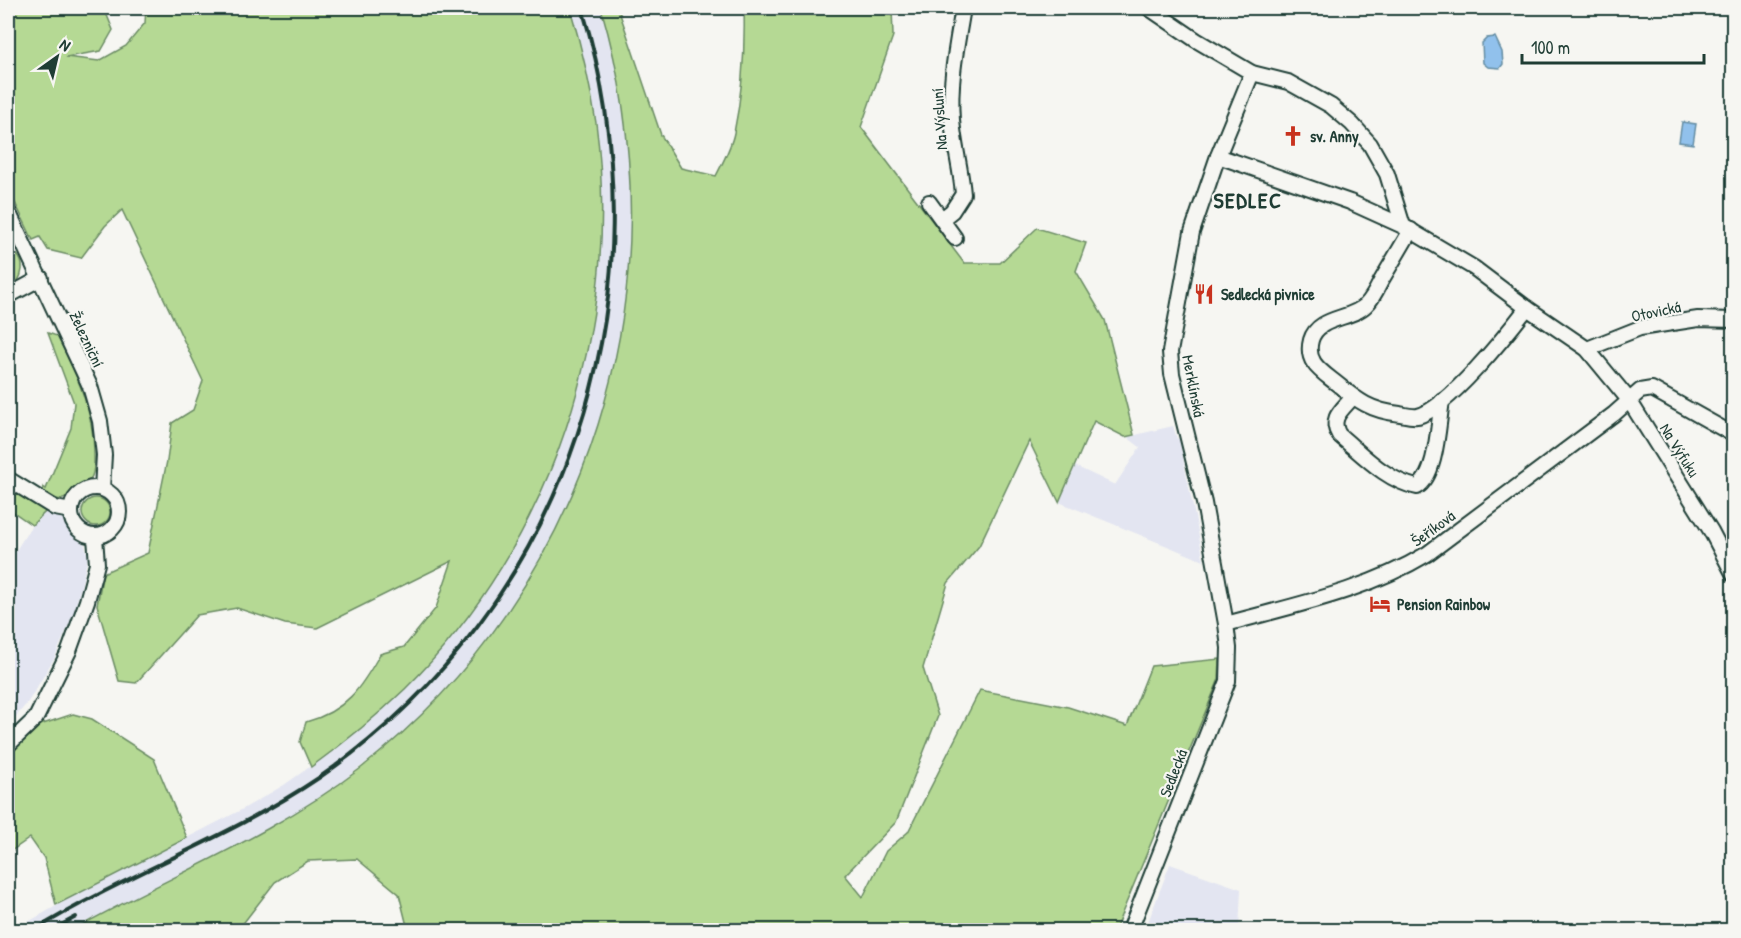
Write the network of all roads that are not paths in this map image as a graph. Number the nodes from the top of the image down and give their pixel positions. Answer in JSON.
{"nodes":[{"id":1,"x":963,"y":8,"type":"edge"},
{"id":2,"x":1149,"y":8,"type":"edge"},
{"id":3,"x":1252,"y":73,"type":"junction"},
{"id":4,"x":1218,"y":156,"type":"junction"},
{"id":5,"x":929,"y":202,"type":"dead end"},
{"id":6,"x":8,"y":211,"type":"edge"},
{"id":7,"x":942,"y":219,"type":"junction"},
{"id":8,"x":1407,"y":228,"type":"junction"},
{"id":9,"x":955,"y":238,"type":"dead end"},
{"id":10,"x":40,"y":278,"type":"junction"},
{"id":11,"x":8,"y":296,"type":"edge"},
{"id":12,"x":1527,"y":308,"type":"junction"},
{"id":13,"x":1734,"y":320,"type":"edge"},
{"id":14,"x":1587,"y":349,"type":"junction"},
{"id":15,"x":1353,"y":396,"type":"junction"},
{"id":16,"x":1629,"y":400,"type":"junction"},
{"id":17,"x":1443,"y":401,"type":"junction"},
{"id":18,"x":1734,"y":435,"type":"edge"},
{"id":19,"x":8,"y":479,"type":"edge"},
{"id":20,"x":102,"y":489,"type":"junction"},
{"id":21,"x":71,"y":511,"type":"junction"},
{"id":22,"x":95,"y":537,"type":"junction"},
{"id":23,"x":1734,"y":575,"type":"edge"},
{"id":24,"x":1226,"y":624,"type":"junction"},
{"id":25,"x":8,"y":745,"type":"edge"},
{"id":26,"x":1130,"y":930,"type":"edge"}],
"edges":[{"from":1,"to":7,"type":"street","name":"Na Výsluní"},
{"from":2,"to":3,"type":"street"},
{"from":3,"to":4,"type":"street","name":"Merklínská"},
{"from":3,"to":8,"type":"street"},
{"from":4,"to":8,"type":"street"},
{"from":4,"to":24,"type":"street","name":"Merklínská"},
{"from":5,"to":7,"type":"street"},
{"from":6,"to":10,"type":"street","name":"Železniční"},
{"from":7,"to":9,"type":"street"},
{"from":8,"to":12,"type":"street"},
{"from":8,"to":15,"type":"street"},
{"from":10,"to":11,"type":"street"},
{"from":10,"to":20,"type":"street","name":"Železniční"},
{"from":12,"to":14,"type":"street"},
{"from":12,"to":17,"type":"street"},
{"from":13,"to":14,"type":"street","name":"Otovická"},
{"from":14,"to":16,"type":"street","name":"Na Výfuku"},
{"from":15,"to":17,"type":"street"},
{"from":15,"to":17,"type":"street"},
{"from":16,"to":18,"type":"street"},
{"from":16,"to":23,"type":"street","name":"Na Výfuku"},
{"from":16,"to":24,"type":"street","name":"Šeříková"},
{"from":19,"to":21,"type":"street"},
{"from":20,"to":21,"type":"street"},
{"from":20,"to":22,"type":"street"},
{"from":21,"to":22,"type":"street"},
{"from":22,"to":25,"type":"street"},
{"from":24,"to":26,"type":"street","name":"Sedlecká"}]}
